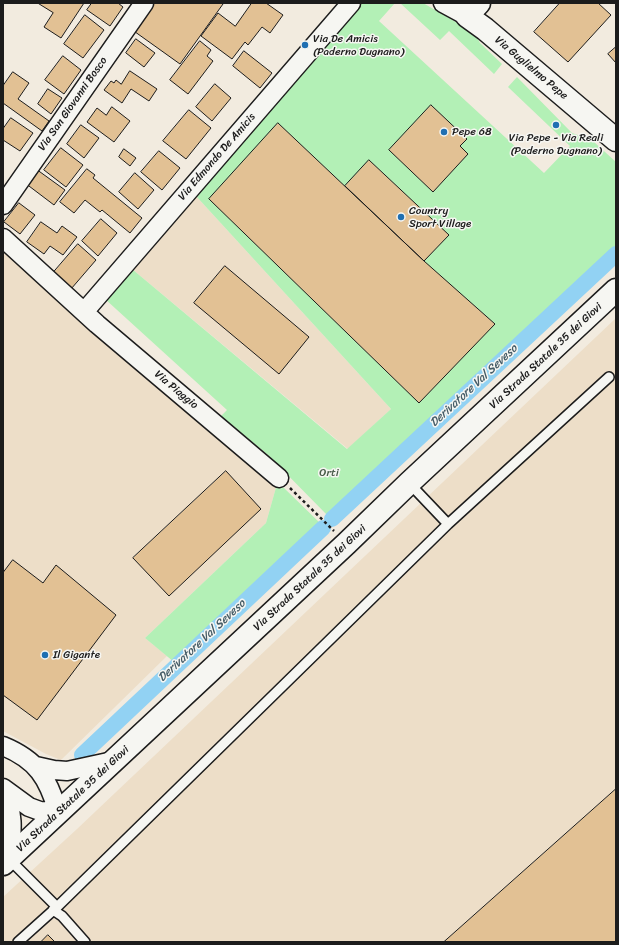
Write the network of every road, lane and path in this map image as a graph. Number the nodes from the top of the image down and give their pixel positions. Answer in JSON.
{"nodes":[{"id":1,"x":144,"y":3,"type":"edge"},
{"id":2,"x":351,"y":3,"type":"edge"},
{"id":3,"x":443,"y":3,"type":"edge"},
{"id":4,"x":473,"y":9,"type":"edge"},
{"id":5,"x":616,"y":139,"type":"edge"},
{"id":6,"x":3,"y":205,"type":"edge"},
{"id":7,"x":3,"y":238,"type":"edge"},
{"id":8,"x":616,"y":290,"type":"edge"},
{"id":9,"x":84,"y":312,"type":"junction"},
{"id":10,"x":608,"y":377,"type":"dead end"},
{"id":11,"x":279,"y":478,"type":"joint"},
{"id":12,"x":410,"y":484,"type":"junction"},
{"id":13,"x":448,"y":524,"type":"junction"},
{"id":14,"x":347,"y":543,"type":"junction"},
{"id":15,"x":3,"y":746,"type":"edge"},
{"id":16,"x":113,"y":761,"type":"junction"},
{"id":17,"x":36,"y":766,"type":"junction"},
{"id":18,"x":3,"y":789,"type":"edge"},
{"id":19,"x":58,"y":812,"type":"junction"},
{"id":20,"x":6,"y":861,"type":"edge"},
{"id":21,"x":55,"y":908,"type":"junction"},
{"id":22,"x":18,"y":942,"type":"edge"},
{"id":23,"x":86,"y":942,"type":"edge"}],
"edges":[{"from":1,"to":6,"type":"street","name":"Via San Giovanni Bosco"},
{"from":2,"to":9,"type":"street","name":"Via Edmondo De Amicis"},
{"from":3,"to":4,"type":"street","name":"Via Guglielmo Pepe"},
{"from":4,"to":5,"type":"main road","name":"Via Guglielmo Pepe"},
{"from":7,"to":9,"type":"street","name":"Via Piaggio"},
{"from":8,"to":12,"type":"main road","name":"Via Strada Statale 35 dei Giovi"},
{"from":9,"to":11,"type":"street","name":"Via Piaggio"},
{"from":10,"to":13,"type":"lane"},
{"from":11,"to":14,"type":"path"},
{"from":12,"to":13,"type":"lane"},
{"from":12,"to":14,"type":"main road","name":"Via Strada Statale 35 dei Giovi"},
{"from":13,"to":21,"type":"lane"},
{"from":14,"to":16,"type":"main road","name":"Via Strada Statale 35 dei Giovi"},
{"from":15,"to":17,"type":"street"},
{"from":16,"to":17,"type":"street"},
{"from":16,"to":19,"type":"main road","name":"Via Strada Statale 35 dei Giovi"},
{"from":17,"to":19,"type":"street"},
{"from":18,"to":19,"type":"street"},
{"from":18,"to":20,"type":"street"},
{"from":19,"to":20,"type":"main road","name":"Via Strada Statale 35 dei Giovi"},
{"from":20,"to":21,"type":"lane"},
{"from":21,"to":22,"type":"lane"},
{"from":21,"to":23,"type":"lane"}]}
